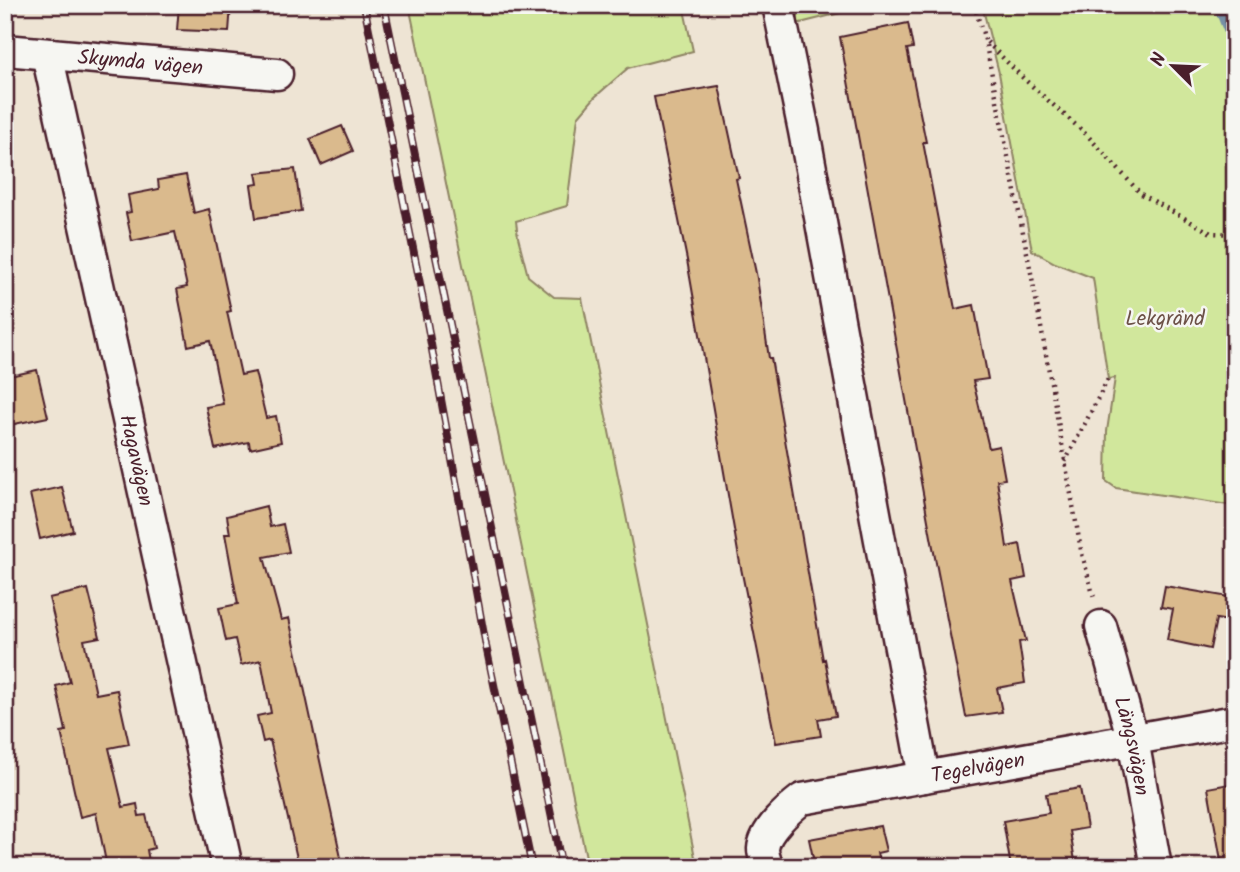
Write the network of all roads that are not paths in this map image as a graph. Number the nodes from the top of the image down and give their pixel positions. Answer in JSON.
{"nodes":[{"id":1,"x":778,"y":5,"type":"edge"},
{"id":2,"x":5,"y":50,"type":"edge"},
{"id":3,"x":47,"y":54,"type":"junction"},
{"id":4,"x":277,"y":74,"type":"dead end"},
{"id":5,"x":1101,"y":626,"type":"road end"},
{"id":6,"x":1235,"y":721,"type":"edge"},
{"id":7,"x":1133,"y":740,"type":"junction"},
{"id":8,"x":923,"y":778,"type":"junction"},
{"id":9,"x":227,"y":867,"type":"edge"},
{"id":10,"x":766,"y":867,"type":"edge"},
{"id":11,"x":1156,"y":867,"type":"edge"}],
"edges":[{"from":1,"to":8,"type":"street"},
{"from":2,"to":3,"type":"street","name":"Skymda vägen"},
{"from":3,"to":4,"type":"street","name":"Skymda vägen"},
{"from":3,"to":9,"type":"street","name":"Hagavägen"},
{"from":5,"to":7,"type":"street","name":"Längsvägen"},
{"from":6,"to":7,"type":"street","name":"Tegelvägen"},
{"from":7,"to":8,"type":"street","name":"Tegelvägen"},
{"from":7,"to":11,"type":"street","name":"Längsvägen"},
{"from":8,"to":10,"type":"street","name":"Tegelvägen"}]}
